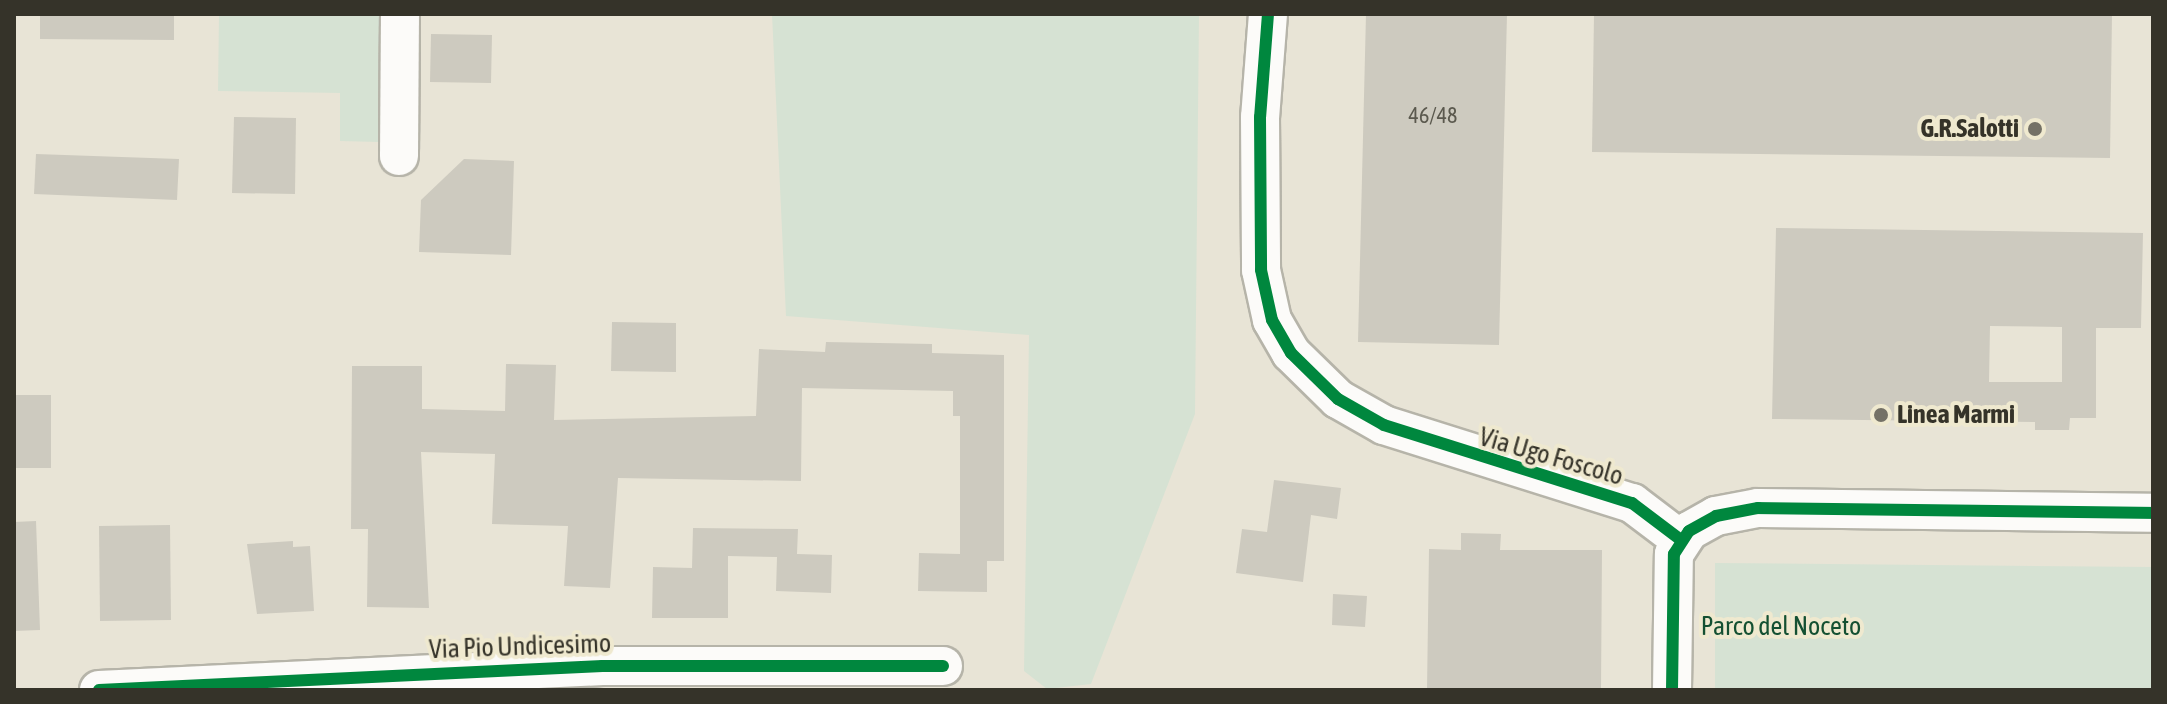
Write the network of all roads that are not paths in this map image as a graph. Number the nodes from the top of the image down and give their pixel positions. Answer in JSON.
{"nodes":[{"id":1,"x":400,"y":14,"type":"edge"},
{"id":2,"x":1268,"y":14,"type":"edge"},
{"id":3,"x":399,"y":156,"type":"dead end"},
{"id":4,"x":2153,"y":513,"type":"edge"},
{"id":5,"x":1681,"y":540,"type":"junction"},
{"id":6,"x":943,"y":666,"type":"dead end"},
{"id":7,"x":99,"y":690,"type":"edge"},
{"id":8,"x":1672,"y":690,"type":"edge"}],
"edges":[{"from":1,"to":3,"type":"street"},
{"from":2,"to":5,"type":"street","name":"Via Ugo Foscolo"},
{"from":4,"to":5,"type":"street"},
{"from":5,"to":8,"type":"street"},
{"from":6,"to":7,"type":"street","name":"Via Pio Undicesimo"}]}
